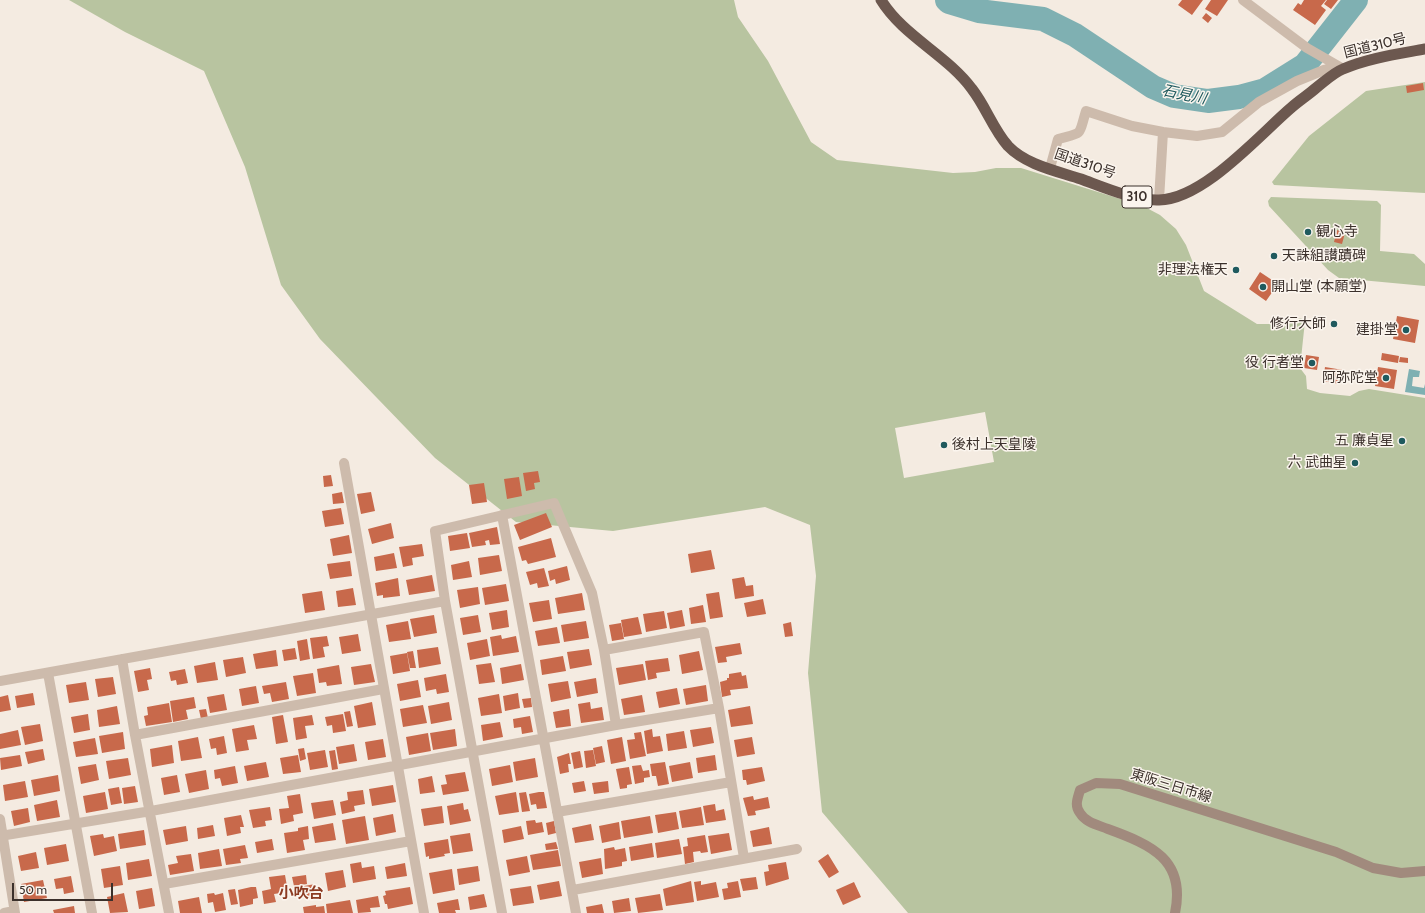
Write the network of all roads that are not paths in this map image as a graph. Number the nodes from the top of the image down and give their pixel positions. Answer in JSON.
{"nodes":[{"id":1,"x":881,"y":0,"type":"edge"},
{"id":2,"x":1243,"y":0,"type":"edge"},
{"id":3,"x":1425,"y":49,"type":"edge"},
{"id":4,"x":1343,"y":69,"type":"junction"},
{"id":5,"x":1163,"y":132,"type":"junction"},
{"id":6,"x":1050,"y":168,"type":"junction"},
{"id":7,"x":1159,"y":200,"type":"junction"},
{"id":8,"x":344,"y":463,"type":"dead end"},
{"id":9,"x":502,"y":515,"type":"junction"},
{"id":10,"x":445,"y":601,"type":"junction"},
{"id":11,"x":371,"y":614,"type":"junction"},
{"id":12,"x":604,"y":650,"type":"junction"},
{"id":13,"x":122,"y":659,"type":"junction"},
{"id":14,"x":48,"y":673,"type":"junction"},
{"id":15,"x":0,"y":681,"type":"edge"},
{"id":16,"x":383,"y":689,"type":"junction"},
{"id":17,"x":719,"y":708,"type":"junction"},
{"id":18,"x":616,"y":725,"type":"junction"},
{"id":19,"x":135,"y":735,"type":"junction"},
{"id":20,"x":543,"y":740,"type":"junction"},
{"id":21,"x":472,"y":753,"type":"junction"},
{"id":22,"x":399,"y":766,"type":"junction"},
{"id":23,"x":731,"y":782,"type":"junction"},
{"id":24,"x":151,"y":811,"type":"junction"},
{"id":25,"x":557,"y":812,"type":"junction"},
{"id":26,"x":0,"y":820,"type":"edge"},
{"id":27,"x":76,"y":824,"type":"junction"},
{"id":28,"x":2,"y":836,"type":"edge"},
{"id":29,"x":411,"y":841,"type":"junction"},
{"id":30,"x":797,"y":849,"type":"dead end"},
{"id":31,"x":744,"y":858,"type":"junction"},
{"id":32,"x":1425,"y":871,"type":"edge"},
{"id":33,"x":164,"y":884,"type":"junction"},
{"id":34,"x":573,"y":890,"type":"junction"},
{"id":35,"x":11,"y":912,"type":"edge"},
{"id":36,"x":92,"y":913,"type":"edge"},
{"id":37,"x":169,"y":913,"type":"edge"},
{"id":38,"x":424,"y":913,"type":"edge"},
{"id":39,"x":502,"y":913,"type":"edge"},
{"id":40,"x":576,"y":913,"type":"edge"},
{"id":41,"x":1175,"y":913,"type":"edge"}],
"edges":[{"from":1,"to":6,"type":"highway","name":"国道310号","number":"310"},
{"from":2,"to":4,"type":"street"},
{"from":3,"to":4,"type":"highway","name":"国道310号","number":"310"},
{"from":4,"to":5,"type":"street"},
{"from":4,"to":7,"type":"highway","name":"国道310号","number":"310"},
{"from":5,"to":6,"type":"street"},
{"from":5,"to":7,"type":"street"},
{"from":6,"to":7,"type":"highway","name":"国道310号","number":"310"},
{"from":8,"to":11,"type":"street"},
{"from":9,"to":10,"type":"street"},
{"from":9,"to":12,"type":"street"},
{"from":9,"to":20,"type":"street"},
{"from":10,"to":11,"type":"street"},
{"from":10,"to":21,"type":"street"},
{"from":11,"to":13,"type":"street"},
{"from":11,"to":16,"type":"street"},
{"from":12,"to":17,"type":"street"},
{"from":12,"to":18,"type":"street"},
{"from":13,"to":14,"type":"street"},
{"from":13,"to":19,"type":"street"},
{"from":14,"to":15,"type":"street"},
{"from":14,"to":27,"type":"street"},
{"from":16,"to":19,"type":"street"},
{"from":16,"to":22,"type":"street"},
{"from":17,"to":18,"type":"street"},
{"from":17,"to":23,"type":"street"},
{"from":18,"to":20,"type":"street"},
{"from":19,"to":24,"type":"street"},
{"from":20,"to":21,"type":"street"},
{"from":20,"to":25,"type":"street"},
{"from":21,"to":22,"type":"street"},
{"from":21,"to":39,"type":"street"},
{"from":22,"to":24,"type":"street"},
{"from":22,"to":29,"type":"street"},
{"from":23,"to":25,"type":"street"},
{"from":23,"to":31,"type":"street"},
{"from":24,"to":27,"type":"street"},
{"from":24,"to":33,"type":"street"},
{"from":25,"to":34,"type":"street"},
{"from":26,"to":28,"type":"street"},
{"from":27,"to":28,"type":"street"},
{"from":27,"to":36,"type":"street"},
{"from":28,"to":35,"type":"street"},
{"from":29,"to":33,"type":"street"},
{"from":29,"to":38,"type":"street"},
{"from":30,"to":31,"type":"street"},
{"from":31,"to":34,"type":"street"},
{"from":32,"to":41,"type":"main road","name":"東阪三日市線"},
{"from":33,"to":37,"type":"street"},
{"from":34,"to":40,"type":"street"}]}
